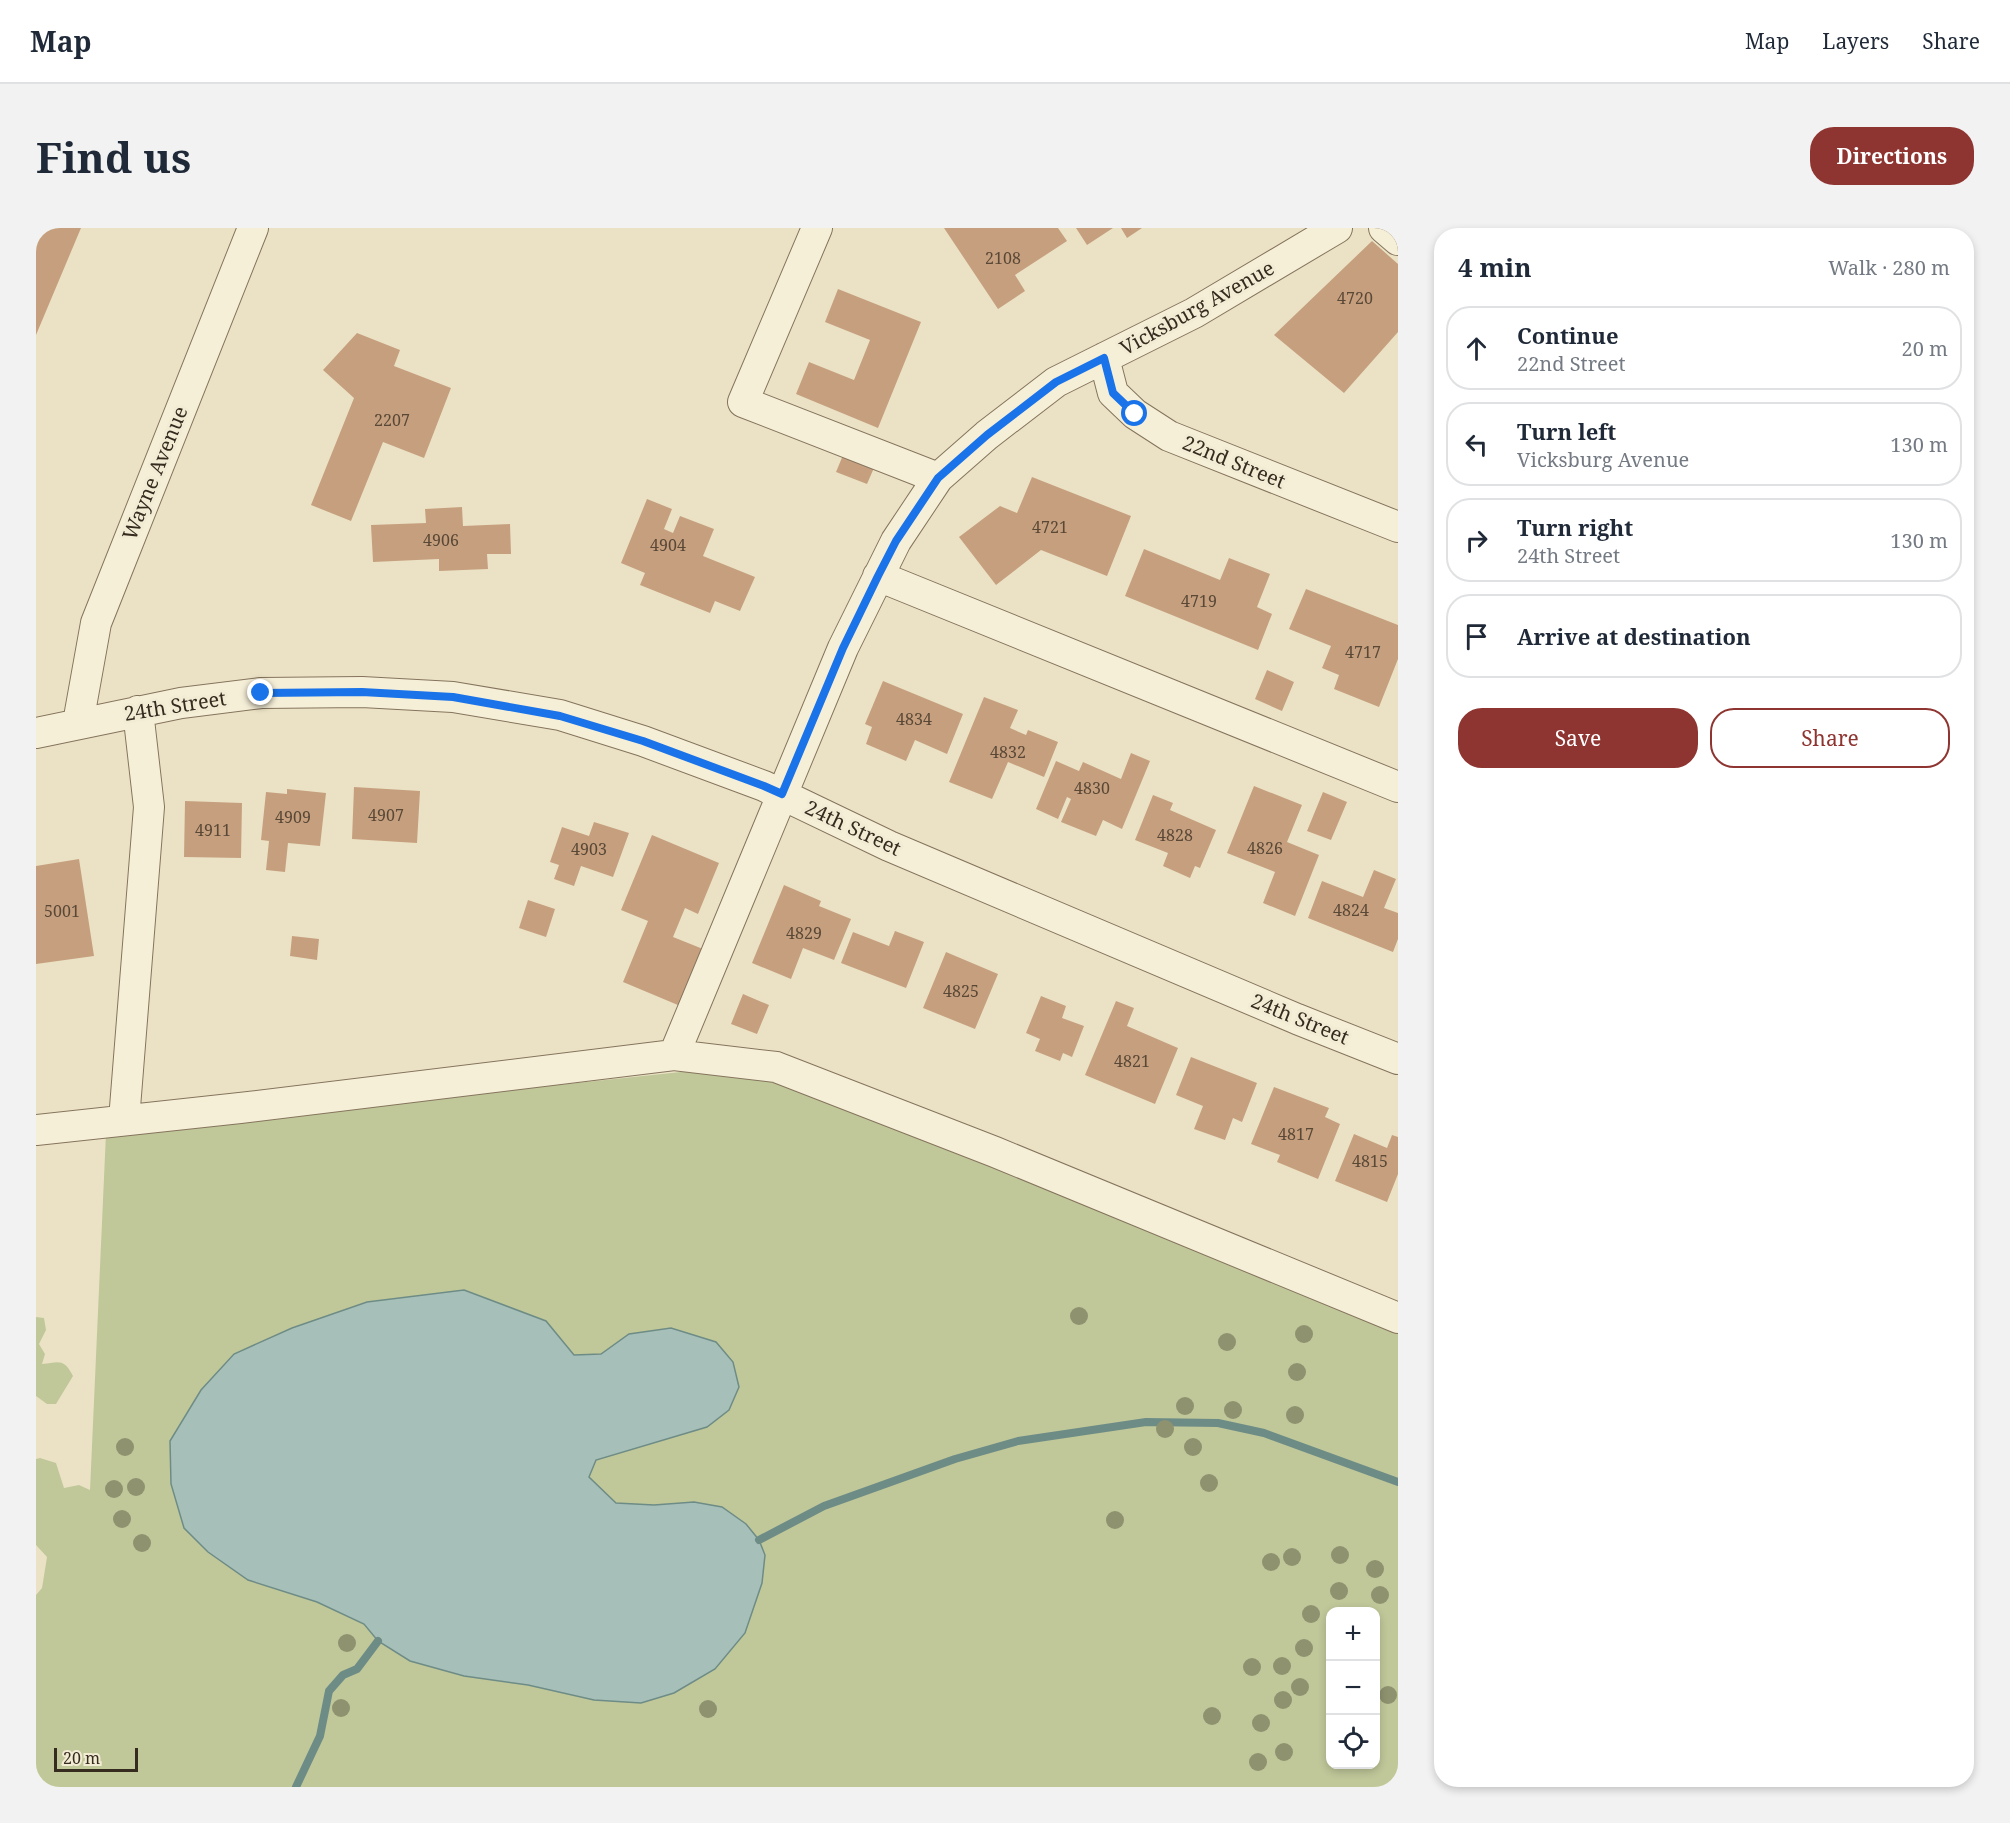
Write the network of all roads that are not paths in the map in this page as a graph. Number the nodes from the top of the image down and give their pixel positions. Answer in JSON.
{"nodes":[{"id":1,"x":253,"y":228,"type":"edge"},
{"id":2,"x":817,"y":228,"type":"edge"},
{"id":3,"x":1337,"y":228,"type":"edge"},
{"id":4,"x":1384,"y":228,"type":"edge"},
{"id":5,"x":1398,"y":240,"type":"edge"},
{"id":6,"x":1104,"y":358,"type":"junction"},
{"id":7,"x":938,"y":478,"type":"junction"},
{"id":8,"x":1398,"y":527,"type":"edge"},
{"id":9,"x":878,"y":576,"type":"junction"},
{"id":10,"x":138,"y":711,"type":"junction"},
{"id":11,"x":78,"y":723,"type":"junction"},
{"id":12,"x":36,"y":733,"type":"edge"},
{"id":13,"x":1398,"y":787,"type":"edge"},
{"id":14,"x":782,"y":794,"type":"junction"},
{"id":15,"x":674,"y":1055,"type":"junction"},
{"id":16,"x":1398,"y":1059,"type":"edge"},
{"id":17,"x":124,"y":1120,"type":"junction"},
{"id":18,"x":36,"y":1130,"type":"edge"},
{"id":19,"x":1398,"y":1318,"type":"edge"}],
"edges":[{"from":1,"to":11,"type":"street","name":"Wayne Avenue"},
{"from":2,"to":7,"type":"street"},
{"from":3,"to":6,"type":"street","name":"Vicksburg Avenue"},
{"from":4,"to":5,"type":"street"},
{"from":6,"to":7,"type":"street","name":"Vicksburg Avenue"},
{"from":6,"to":8,"type":"street","name":"22nd Street"},
{"from":7,"to":9,"type":"street","name":"Vicksburg Avenue"},
{"from":9,"to":13,"type":"street"},
{"from":9,"to":14,"type":"street","name":"Vicksburg Avenue"},
{"from":10,"to":11,"type":"street","name":"24th Street"},
{"from":10,"to":14,"type":"street","name":"24th Street"},
{"from":10,"to":17,"type":"street"},
{"from":11,"to":12,"type":"street","name":"24th Street"},
{"from":14,"to":15,"type":"street","name":"Vicksburg Avenue"},
{"from":14,"to":16,"type":"street","name":"24th Street"},
{"from":15,"to":17,"type":"street"},
{"from":15,"to":19,"type":"street"},
{"from":17,"to":18,"type":"street"}]}
